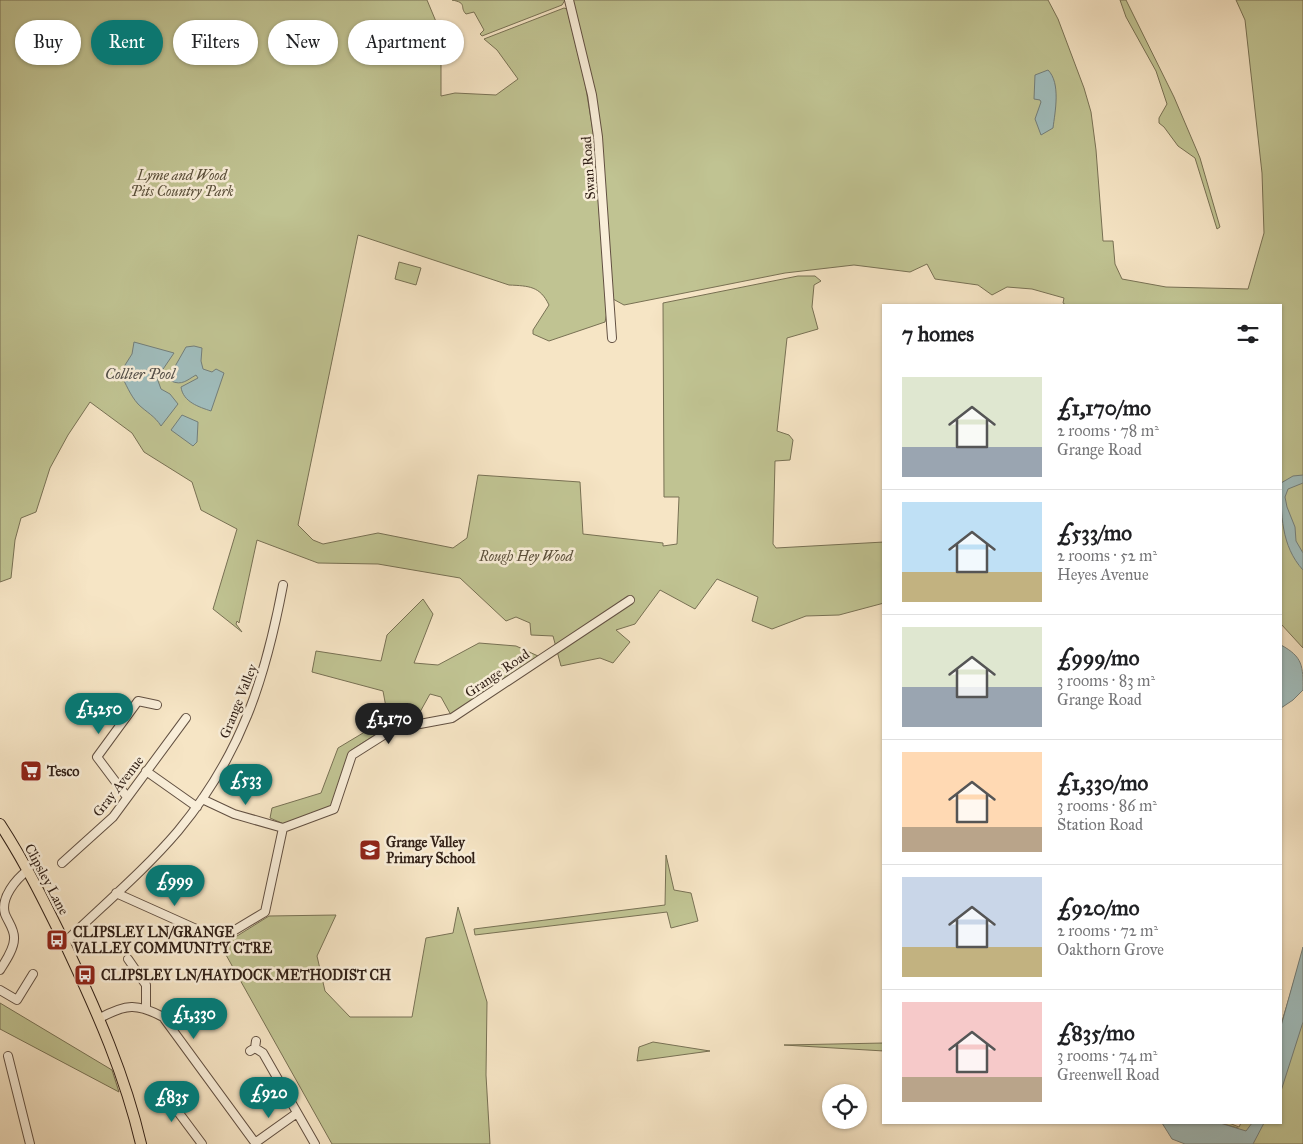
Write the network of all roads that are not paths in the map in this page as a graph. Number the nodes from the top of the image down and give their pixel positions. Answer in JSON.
{"nodes":[{"id":1,"x":569,"y":0,"type":"edge"},
{"id":2,"x":612,"y":338,"type":"dead end"},
{"id":3,"x":283,"y":585,"type":"dead end"},
{"id":4,"x":630,"y":600,"type":"dead end"},
{"id":5,"x":156,"y":705,"type":"dead end"},
{"id":6,"x":186,"y":718,"type":"dead end"},
{"id":7,"x":146,"y":771,"type":"junction"},
{"id":8,"x":127,"y":797,"type":"junction"},
{"id":9,"x":202,"y":800,"type":"junction"},
{"id":10,"x":197,"y":807,"type":"junction"},
{"id":11,"x":0,"y":824,"type":"edge"},
{"id":12,"x":283,"y":828,"type":"junction"},
{"id":13,"x":62,"y":863,"type":"dead end"},
{"id":14,"x":28,"y":870,"type":"junction"},
{"id":15,"x":116,"y":893,"type":"junction"},
{"id":16,"x":64,"y":943,"type":"junction"},
{"id":17,"x":0,"y":970,"type":"edge"},
{"id":18,"x":124,"y":971,"type":"dead end"},
{"id":19,"x":33,"y":974,"type":"dead end"},
{"id":20,"x":27,"y":984,"type":"junction"},
{"id":21,"x":35,"y":989,"type":"dead end"},
{"id":22,"x":0,"y":990,"type":"edge"},
{"id":23,"x":146,"y":1008,"type":"junction"},
{"id":24,"x":100,"y":1018,"type":"junction"},
{"id":25,"x":254,"y":1047,"type":"dead end"},
{"id":26,"x":8,"y":1056,"type":"dead end"},
{"id":27,"x":161,"y":1089,"type":"dead end"},
{"id":28,"x":297,"y":1113,"type":"junction"},
{"id":29,"x":30,"y":1144,"type":"edge"},
{"id":30,"x":141,"y":1144,"type":"edge"},
{"id":31,"x":202,"y":1144,"type":"edge"},
{"id":32,"x":255,"y":1144,"type":"edge"},
{"id":33,"x":315,"y":1144,"type":"edge"}],
"edges":[{"from":1,"to":2,"type":"street","name":"Swan Road"},
{"from":3,"to":9,"type":"street","name":"Grange Valley"},
{"from":4,"to":12,"type":"street","name":"Grange Road"},
{"from":5,"to":8,"type":"street"},
{"from":6,"to":7,"type":"street","name":"Gray Avenue"},
{"from":7,"to":8,"type":"street","name":"Gray Avenue"},
{"from":7,"to":10,"type":"street"},
{"from":8,"to":13,"type":"street","name":"Gray Avenue"},
{"from":9,"to":10,"type":"street","name":"Grange Valley"},
{"from":9,"to":12,"type":"street"},
{"from":10,"to":15,"type":"street","name":"Grange Valley"},
{"from":11,"to":14,"type":"main road","name":"Clipsley Lane"},
{"from":12,"to":15,"type":"street"},
{"from":14,"to":16,"type":"main road","name":"Clipsley Lane"},
{"from":14,"to":17,"type":"street"},
{"from":15,"to":16,"type":"street","name":"Grange Valley"},
{"from":16,"to":24,"type":"main road","name":"Clipsley Lane"},
{"from":18,"to":23,"type":"street"},
{"from":19,"to":20,"type":"street"},
{"from":20,"to":21,"type":"street"},
{"from":20,"to":22,"type":"street"},
{"from":23,"to":24,"type":"street"},
{"from":23,"to":32,"type":"street"},
{"from":24,"to":30,"type":"main road","name":"Clipsley Lane"},
{"from":25,"to":28,"type":"street"},
{"from":26,"to":29,"type":"street"},
{"from":27,"to":31,"type":"street"},
{"from":28,"to":32,"type":"street"},
{"from":28,"to":33,"type":"street"}]}
